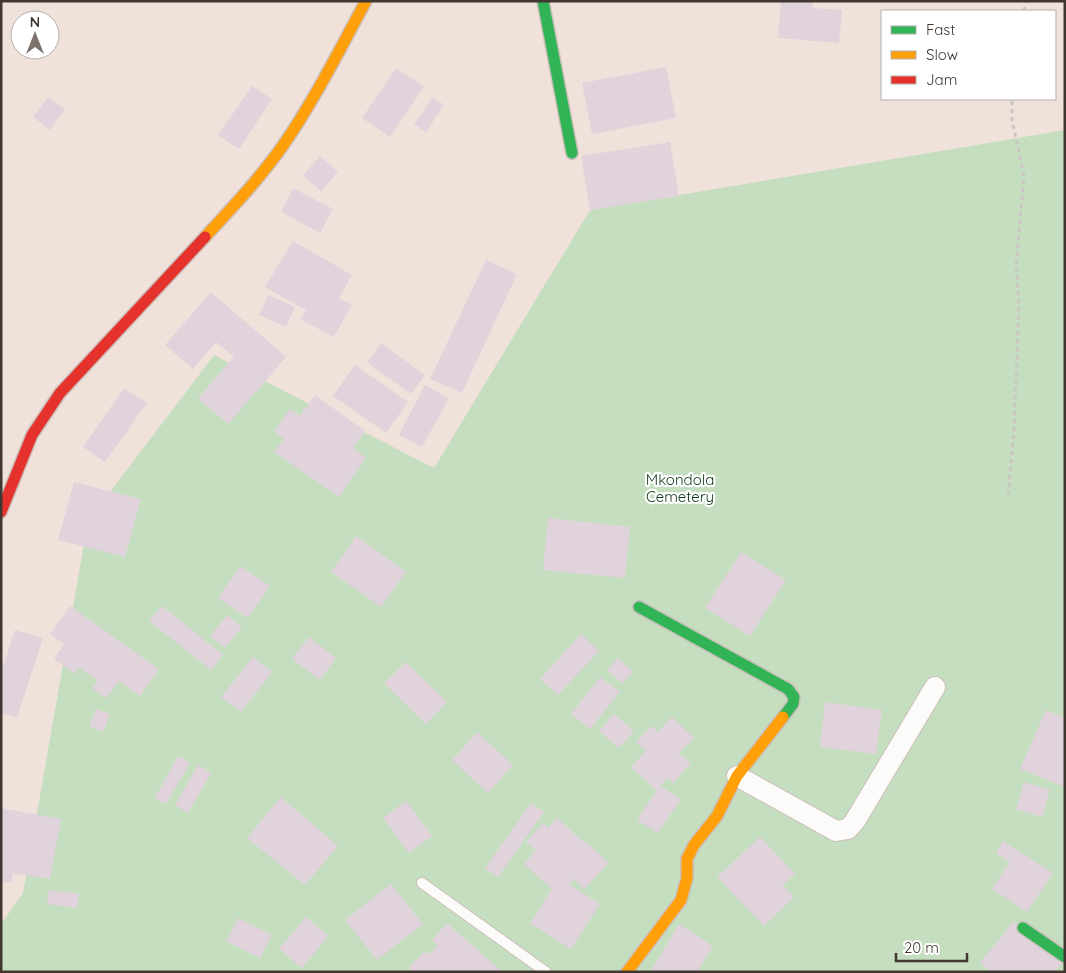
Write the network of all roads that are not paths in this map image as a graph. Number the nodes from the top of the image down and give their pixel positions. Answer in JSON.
{"nodes":[{"id":1,"x":366,"y":1,"type":"edge"},
{"id":2,"x":543,"y":1,"type":"edge"},
{"id":3,"x":572,"y":153,"type":"dead end"},
{"id":4,"x":1,"y":512,"type":"edge"},
{"id":5,"x":639,"y":607,"type":"dead end"},
{"id":6,"x":935,"y":687,"type":"dead end"},
{"id":7,"x":737,"y":776,"type":"junction"},
{"id":8,"x":422,"y":883,"type":"dead end"},
{"id":9,"x":1022,"y":928,"type":"dead end"},
{"id":10,"x":1065,"y":957,"type":"edge"},
{"id":11,"x":546,"y":972,"type":"edge"},
{"id":12,"x":627,"y":972,"type":"edge"}],
"edges":[{"from":1,"to":4,"type":"street"},
{"from":2,"to":3,"type":"street"},
{"from":5,"to":7,"type":"street"},
{"from":6,"to":7,"type":"street"},
{"from":7,"to":12,"type":"street"},
{"from":8,"to":11,"type":"lane"},
{"from":9,"to":10,"type":"street"}]}
